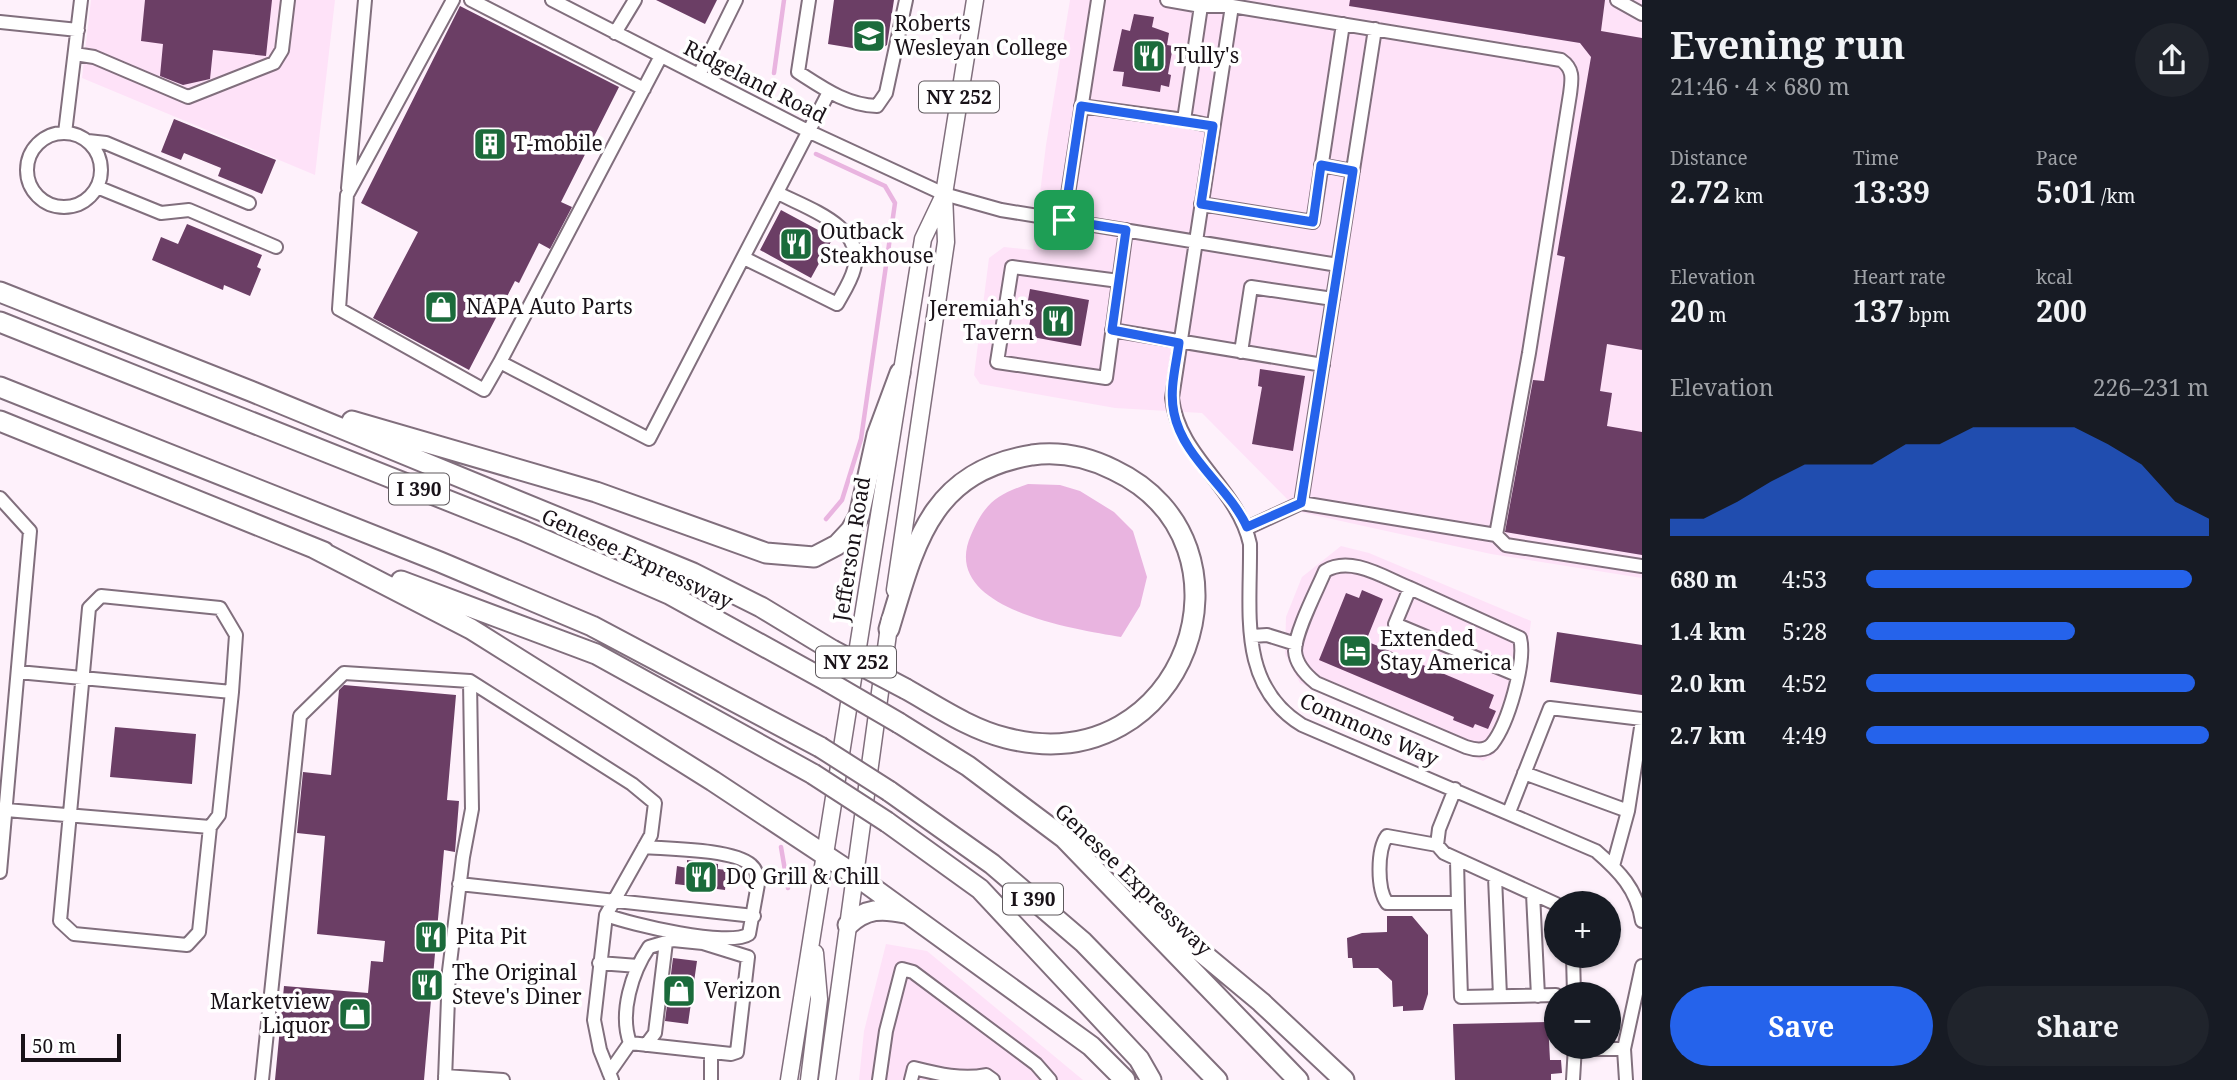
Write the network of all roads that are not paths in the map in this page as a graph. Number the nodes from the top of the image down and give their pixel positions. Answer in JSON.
{"nodes":[{"id":1,"x":81,"y":0,"type":"edge"},
{"id":2,"x":288,"y":0,"type":"edge"},
{"id":3,"x":365,"y":0,"type":"edge"},
{"id":4,"x":453,"y":0,"type":"edge"},
{"id":5,"x":471,"y":0,"type":"edge"},
{"id":6,"x":552,"y":0,"type":"edge"},
{"id":7,"x":635,"y":0,"type":"edge"},
{"id":8,"x":736,"y":0,"type":"edge"},
{"id":9,"x":809,"y":0,"type":"edge"},
{"id":10,"x":906,"y":0,"type":"edge"},
{"id":11,"x":975,"y":0,"type":"edge"},
{"id":12,"x":1098,"y":0,"type":"edge"},
{"id":13,"x":1167,"y":0,"type":"edge"},
{"id":14,"x":1617,"y":0,"type":"edge"},
{"id":15,"x":1183,"y":1,"type":"edge"},
{"id":16,"x":1201,"y":6,"type":"junction"},
{"id":17,"x":1232,"y":6,"type":"junction"},
{"id":18,"x":1642,"y":14,"type":"edge"},
{"id":19,"x":0,"y":22,"type":"edge"},
{"id":20,"x":1343,"y":24,"type":"junction"},
{"id":21,"x":1375,"y":29,"type":"junction"},
{"id":22,"x":78,"y":30,"type":"junction"},
{"id":23,"x":615,"y":33,"type":"junction"},
{"id":24,"x":75,"y":54,"type":"junction"},
{"id":25,"x":661,"y":56,"type":"junction"},
{"id":26,"x":699,"y":75,"type":"junction"},
{"id":27,"x":644,"y":89,"type":"junction"},
{"id":28,"x":829,"y":92,"type":"junction"},
{"id":29,"x":1081,"y":106,"type":"junction"},
{"id":30,"x":1184,"y":121,"type":"junction"},
{"id":31,"x":1213,"y":126,"type":"junction"},
{"id":32,"x":810,"y":132,"type":"junction"},
{"id":33,"x":65,"y":133,"type":"junction"},
{"id":34,"x":88,"y":141,"type":"junction"},
{"id":35,"x":1321,"y":165,"type":"junction"},
{"id":36,"x":1353,"y":171,"type":"junction"},
{"id":37,"x":97,"y":187,"type":"junction"},
{"id":38,"x":778,"y":193,"type":"junction"},
{"id":39,"x":944,"y":194,"type":"junction"},
{"id":40,"x":347,"y":195,"type":"junction"},
{"id":41,"x":249,"y":203,"type":"dead end"},
{"id":42,"x":1201,"y":204,"type":"junction"},
{"id":43,"x":1064,"y":220,"type":"junction"},
{"id":44,"x":1126,"y":230,"type":"junction"},
{"id":45,"x":1195,"y":242,"type":"junction"},
{"id":46,"x":276,"y":247,"type":"dead end"},
{"id":47,"x":744,"y":258,"type":"junction"},
{"id":48,"x":1338,"y":265,"type":"junction"},
{"id":49,"x":1119,"y":281,"type":"junction"},
{"id":50,"x":0,"y":292,"type":"edge"},
{"id":51,"x":1333,"y":299,"type":"junction"},
{"id":52,"x":0,"y":322,"type":"edge"},
{"id":53,"x":1112,"y":330,"type":"junction"},
{"id":54,"x":1179,"y":343,"type":"junction"},
{"id":55,"x":1241,"y":352,"type":"junction"},
{"id":56,"x":500,"y":362,"type":"junction"},
{"id":57,"x":1323,"y":365,"type":"junction"},
{"id":58,"x":900,"y":373,"type":"junction"},
{"id":59,"x":0,"y":387,"type":"edge"},
{"id":60,"x":253,"y":392,"type":"junction"},
{"id":61,"x":0,"y":421,"type":"edge"},
{"id":62,"x":0,"y":498,"type":"edge"},
{"id":63,"x":1301,"y":503,"type":"junction"},
{"id":64,"x":1247,"y":527,"type":"junction"},
{"id":65,"x":1496,"y":535,"type":"junction"},
{"id":66,"x":314,"y":548,"type":"junction"},
{"id":67,"x":1642,"y":566,"type":"edge"},
{"id":68,"x":1410,"y":589,"type":"junction"},
{"id":69,"x":889,"y":629,"type":"junction"},
{"id":70,"x":1252,"y":636,"type":"junction"},
{"id":71,"x":1296,"y":644,"type":"junction"},
{"id":72,"x":18,"y":672,"type":"junction"},
{"id":73,"x":1517,"y":676,"type":"junction"},
{"id":74,"x":81,"y":677,"type":"junction"},
{"id":75,"x":470,"y":681,"type":"junction"},
{"id":76,"x":232,"y":692,"type":"junction"},
{"id":77,"x":1642,"y":720,"type":"edge"},
{"id":78,"x":1524,"y":773,"type":"junction"},
{"id":79,"x":1455,"y":789,"type":"junction"},
{"id":80,"x":6,"y":810,"type":"junction"},
{"id":81,"x":1628,"y":811,"type":"junction"},
{"id":82,"x":1509,"y":812,"type":"junction"},
{"id":83,"x":68,"y":816,"type":"junction"},
{"id":84,"x":209,"y":827,"type":"junction"},
{"id":85,"x":1065,"y":838,"type":"junction"},
{"id":86,"x":1437,"y":845,"type":"junction"},
{"id":87,"x":644,"y":847,"type":"junction"},
{"id":88,"x":825,"y":857,"type":"junction"},
{"id":89,"x":1457,"y":860,"type":"junction"},
{"id":90,"x":1613,"y":866,"type":"junction"},
{"id":91,"x":0,"y":872,"type":"edge"},
{"id":92,"x":855,"y":875,"type":"junction"},
{"id":93,"x":1496,"y":877,"type":"junction"},
{"id":94,"x":459,"y":884,"type":"junction"},
{"id":95,"x":1533,"y":894,"type":"junction"},
{"id":96,"x":1544,"y":899,"type":"edge"},
{"id":97,"x":613,"y":900,"type":"junction"},
{"id":98,"x":1458,"y":903,"type":"junction"},
{"id":99,"x":908,"y":914,"type":"junction"},
{"id":100,"x":606,"y":915,"type":"junction"},
{"id":101,"x":754,"y":916,"type":"junction"},
{"id":102,"x":1642,"y":921,"type":"edge"},
{"id":103,"x":848,"y":925,"type":"junction"},
{"id":104,"x":813,"y":930,"type":"junction"},
{"id":105,"x":666,"y":942,"type":"junction"},
{"id":106,"x":599,"y":963,"type":"junction"},
{"id":107,"x":638,"y":966,"type":"junction"},
{"id":108,"x":1642,"y":966,"type":"edge"},
{"id":109,"x":1500,"y":996,"type":"junction"},
{"id":110,"x":1538,"y":996,"type":"junction"},
{"id":111,"x":1544,"y":996,"type":"edge"},
{"id":112,"x":630,"y":1043,"type":"junction"},
{"id":113,"x":646,"y":1045,"type":"junction"},
{"id":114,"x":1621,"y":1049,"type":"edge"},
{"id":115,"x":1625,"y":1049,"type":"junction"},
{"id":116,"x":711,"y":1052,"type":"junction"},
{"id":117,"x":1574,"y":1059,"type":"edge"},
{"id":118,"x":610,"y":1077,"type":"edge"},
{"id":119,"x":445,"y":1078,"type":"edge"},
{"id":120,"x":262,"y":1080,"type":"edge"},
{"id":121,"x":503,"y":1080,"type":"edge"},
{"id":122,"x":711,"y":1080,"type":"edge"},
{"id":123,"x":789,"y":1080,"type":"edge"},
{"id":124,"x":809,"y":1080,"type":"edge"},
{"id":125,"x":827,"y":1080,"type":"edge"},
{"id":126,"x":879,"y":1080,"type":"edge"},
{"id":127,"x":911,"y":1080,"type":"edge"},
{"id":128,"x":993,"y":1080,"type":"edge"},
{"id":129,"x":1050,"y":1080,"type":"edge"},
{"id":130,"x":1125,"y":1080,"type":"edge"},
{"id":131,"x":1151,"y":1080,"type":"edge"},
{"id":132,"x":1217,"y":1080,"type":"edge"},
{"id":133,"x":1298,"y":1080,"type":"edge"},
{"id":134,"x":1344,"y":1080,"type":"edge"},
{"id":135,"x":1573,"y":1080,"type":"edge"},
{"id":136,"x":1626,"y":1080,"type":"edge"}],
"edges":[{"from":1,"to":22,"type":"street"},
{"from":2,"to":24,"type":"street"},
{"from":3,"to":40,"type":"street"},
{"from":4,"to":40,"type":"street"},
{"from":5,"to":27,"type":"street"},
{"from":6,"to":23,"type":"street","name":"Ridgeland Road"},
{"from":7,"to":23,"type":"street"},
{"from":8,"to":26,"type":"street"},
{"from":9,"to":28,"type":"street"},
{"from":10,"to":28,"type":"street"},
{"from":11,"to":39,"type":"main road","name":"Jefferson Road","number":"NY 252"},
{"from":12,"to":29,"type":"street"},
{"from":13,"to":15,"type":"street"},
{"from":14,"to":18,"type":"street"},
{"from":15,"to":16,"type":"street"},
{"from":16,"to":17,"type":"street"},
{"from":16,"to":30,"type":"street"},
{"from":17,"to":20,"type":"street"},
{"from":17,"to":31,"type":"street","name":"Commons Way"},
{"from":19,"to":22,"type":"street"},
{"from":20,"to":21,"type":"street"},
{"from":20,"to":35,"type":"street"},
{"from":21,"to":36,"type":"street"},
{"from":21,"to":65,"type":"street"},
{"from":22,"to":24,"type":"street"},
{"from":23,"to":25,"type":"street","name":"Ridgeland Road"},
{"from":24,"to":33,"type":"street"},
{"from":25,"to":26,"type":"street","name":"Ridgeland Road"},
{"from":25,"to":27,"type":"street"},
{"from":26,"to":32,"type":"street","name":"Ridgeland Road"},
{"from":27,"to":56,"type":"street"},
{"from":28,"to":32,"type":"street"},
{"from":29,"to":30,"type":"street"},
{"from":29,"to":43,"type":"street"},
{"from":30,"to":31,"type":"street"},
{"from":31,"to":42,"type":"street","name":"Commons Way"},
{"from":32,"to":38,"type":"street"},
{"from":32,"to":39,"type":"street","name":"Ridgeland Road"},
{"from":33,"to":34,"type":"street"},
{"from":33,"to":37,"type":"street"},
{"from":34,"to":37,"type":"street"},
{"from":34,"to":41,"type":"street"},
{"from":35,"to":36,"type":"street"},
{"from":35,"to":42,"type":"street"},
{"from":36,"to":48,"type":"street"},
{"from":37,"to":46,"type":"street"},
{"from":38,"to":47,"type":"street"},
{"from":38,"to":47,"type":"street"},
{"from":39,"to":43,"type":"street"},
{"from":39,"to":58,"type":"main road","name":"Jefferson Road","number":"NY 252"},
{"from":39,"to":69,"type":"main road","name":"Jefferson Road","number":"NY 252"},
{"from":40,"to":56,"type":"street"},
{"from":42,"to":45,"type":"street","name":"Commons Way"},
{"from":43,"to":44,"type":"street"},
{"from":44,"to":45,"type":"street"},
{"from":44,"to":49,"type":"street"},
{"from":45,"to":48,"type":"street"},
{"from":45,"to":54,"type":"street","name":"Commons Way"},
{"from":47,"to":56,"type":"street"},
{"from":48,"to":51,"type":"street"},
{"from":49,"to":53,"type":"street"},
{"from":49,"to":53,"type":"street"},
{"from":50,"to":60,"type":"highway"},
{"from":51,"to":55,"type":"street"},
{"from":51,"to":57,"type":"street"},
{"from":52,"to":85,"type":"highway","name":"Genesee Expressway","number":"I 390","bridge":true},
{"from":53,"to":54,"type":"street"},
{"from":54,"to":55,"type":"street"},
{"from":54,"to":64,"type":"street","name":"Commons Way"},
{"from":55,"to":57,"type":"street"},
{"from":57,"to":63,"type":"street"},
{"from":58,"to":60,"type":"highway"},
{"from":58,"to":88,"type":"main road","name":"Jefferson Road","number":"NY 252"},
{"from":59,"to":132,"type":"highway","number":"I 390","bridge":true},
{"from":60,"to":69,"type":"highway","bridge":true},
{"from":61,"to":66,"type":"highway"},
{"from":62,"to":72,"type":"street"},
{"from":63,"to":64,"type":"street"},
{"from":63,"to":65,"type":"street"},
{"from":64,"to":70,"type":"street","name":"Commons Way"},
{"from":65,"to":67,"type":"street"},
{"from":66,"to":88,"type":"highway"},
{"from":66,"to":131,"type":"highway","bridge":true},
{"from":68,"to":71,"type":"street"},
{"from":68,"to":73,"type":"street"},
{"from":68,"to":73,"type":"street"},
{"from":69,"to":92,"type":"main road","name":"Jefferson Road","number":"NY 252"},
{"from":70,"to":71,"type":"street"},
{"from":70,"to":79,"type":"street","name":"Commons Way"},
{"from":71,"to":73,"type":"street"},
{"from":72,"to":74,"type":"street"},
{"from":72,"to":80,"type":"street"},
{"from":74,"to":76,"type":"street"},
{"from":74,"to":76,"type":"street"},
{"from":74,"to":83,"type":"street"},
{"from":75,"to":87,"type":"street"},
{"from":75,"to":94,"type":"street"},
{"from":75,"to":120,"type":"street"},
{"from":76,"to":84,"type":"street"},
{"from":77,"to":78,"type":"street"},
{"from":77,"to":81,"type":"street"},
{"from":78,"to":81,"type":"street"},
{"from":78,"to":82,"type":"street"},
{"from":79,"to":82,"type":"street","name":"Commons Way"},
{"from":79,"to":86,"type":"street"},
{"from":80,"to":83,"type":"street"},
{"from":80,"to":91,"type":"street"},
{"from":81,"to":90,"type":"street"},
{"from":82,"to":90,"type":"street","name":"Commons Way"},
{"from":83,"to":84,"type":"street"},
{"from":83,"to":84,"type":"street"},
{"from":85,"to":133,"type":"highway","name":"Genesee Expressway","number":"I 390"},
{"from":85,"to":134,"type":"highway"},
{"from":86,"to":89,"type":"street"},
{"from":86,"to":98,"type":"street"},
{"from":87,"to":97,"type":"street"},
{"from":87,"to":101,"type":"street"},
{"from":88,"to":92,"type":"highway"},
{"from":88,"to":104,"type":"main road","name":"Jefferson Road","number":"NY 252"},
{"from":89,"to":93,"type":"street"},
{"from":89,"to":98,"type":"street"},
{"from":90,"to":102,"type":"street","name":"Commons Way"},
{"from":92,"to":99,"type":"highway"},
{"from":92,"to":103,"type":"main road","name":"Jefferson Road","number":"NY 252"},
{"from":93,"to":95,"type":"street"},
{"from":93,"to":109,"type":"street"},
{"from":94,"to":97,"type":"street"},
{"from":94,"to":119,"type":"street"},
{"from":95,"to":96,"type":"street"},
{"from":95,"to":110,"type":"street"},
{"from":97,"to":100,"type":"street"},
{"from":97,"to":101,"type":"street"},
{"from":98,"to":109,"type":"street"},
{"from":99,"to":103,"type":"highway"},
{"from":99,"to":130,"type":"highway"},
{"from":100,"to":101,"type":"street"},
{"from":100,"to":106,"type":"street"},
{"from":103,"to":125,"type":"main road","name":"Jefferson Road","number":"NY 252"},
{"from":104,"to":123,"type":"main road","name":"Jefferson Road","number":"NY 252"},
{"from":104,"to":124,"type":"main road"},
{"from":105,"to":107,"type":"street"},
{"from":105,"to":113,"type":"street"},
{"from":105,"to":116,"type":"street"},
{"from":106,"to":107,"type":"street"},
{"from":106,"to":118,"type":"street"},
{"from":107,"to":112,"type":"street"},
{"from":108,"to":115,"type":"street"},
{"from":109,"to":110,"type":"street"},
{"from":110,"to":111,"type":"street"},
{"from":112,"to":113,"type":"street"},
{"from":112,"to":118,"type":"street"},
{"from":113,"to":116,"type":"street"},
{"from":114,"to":115,"type":"street"},
{"from":115,"to":136,"type":"street"},
{"from":116,"to":122,"type":"street"},
{"from":117,"to":135,"type":"street"},
{"from":119,"to":121,"type":"street"},
{"from":126,"to":129,"type":"street"},
{"from":127,"to":128,"type":"street"}]}
